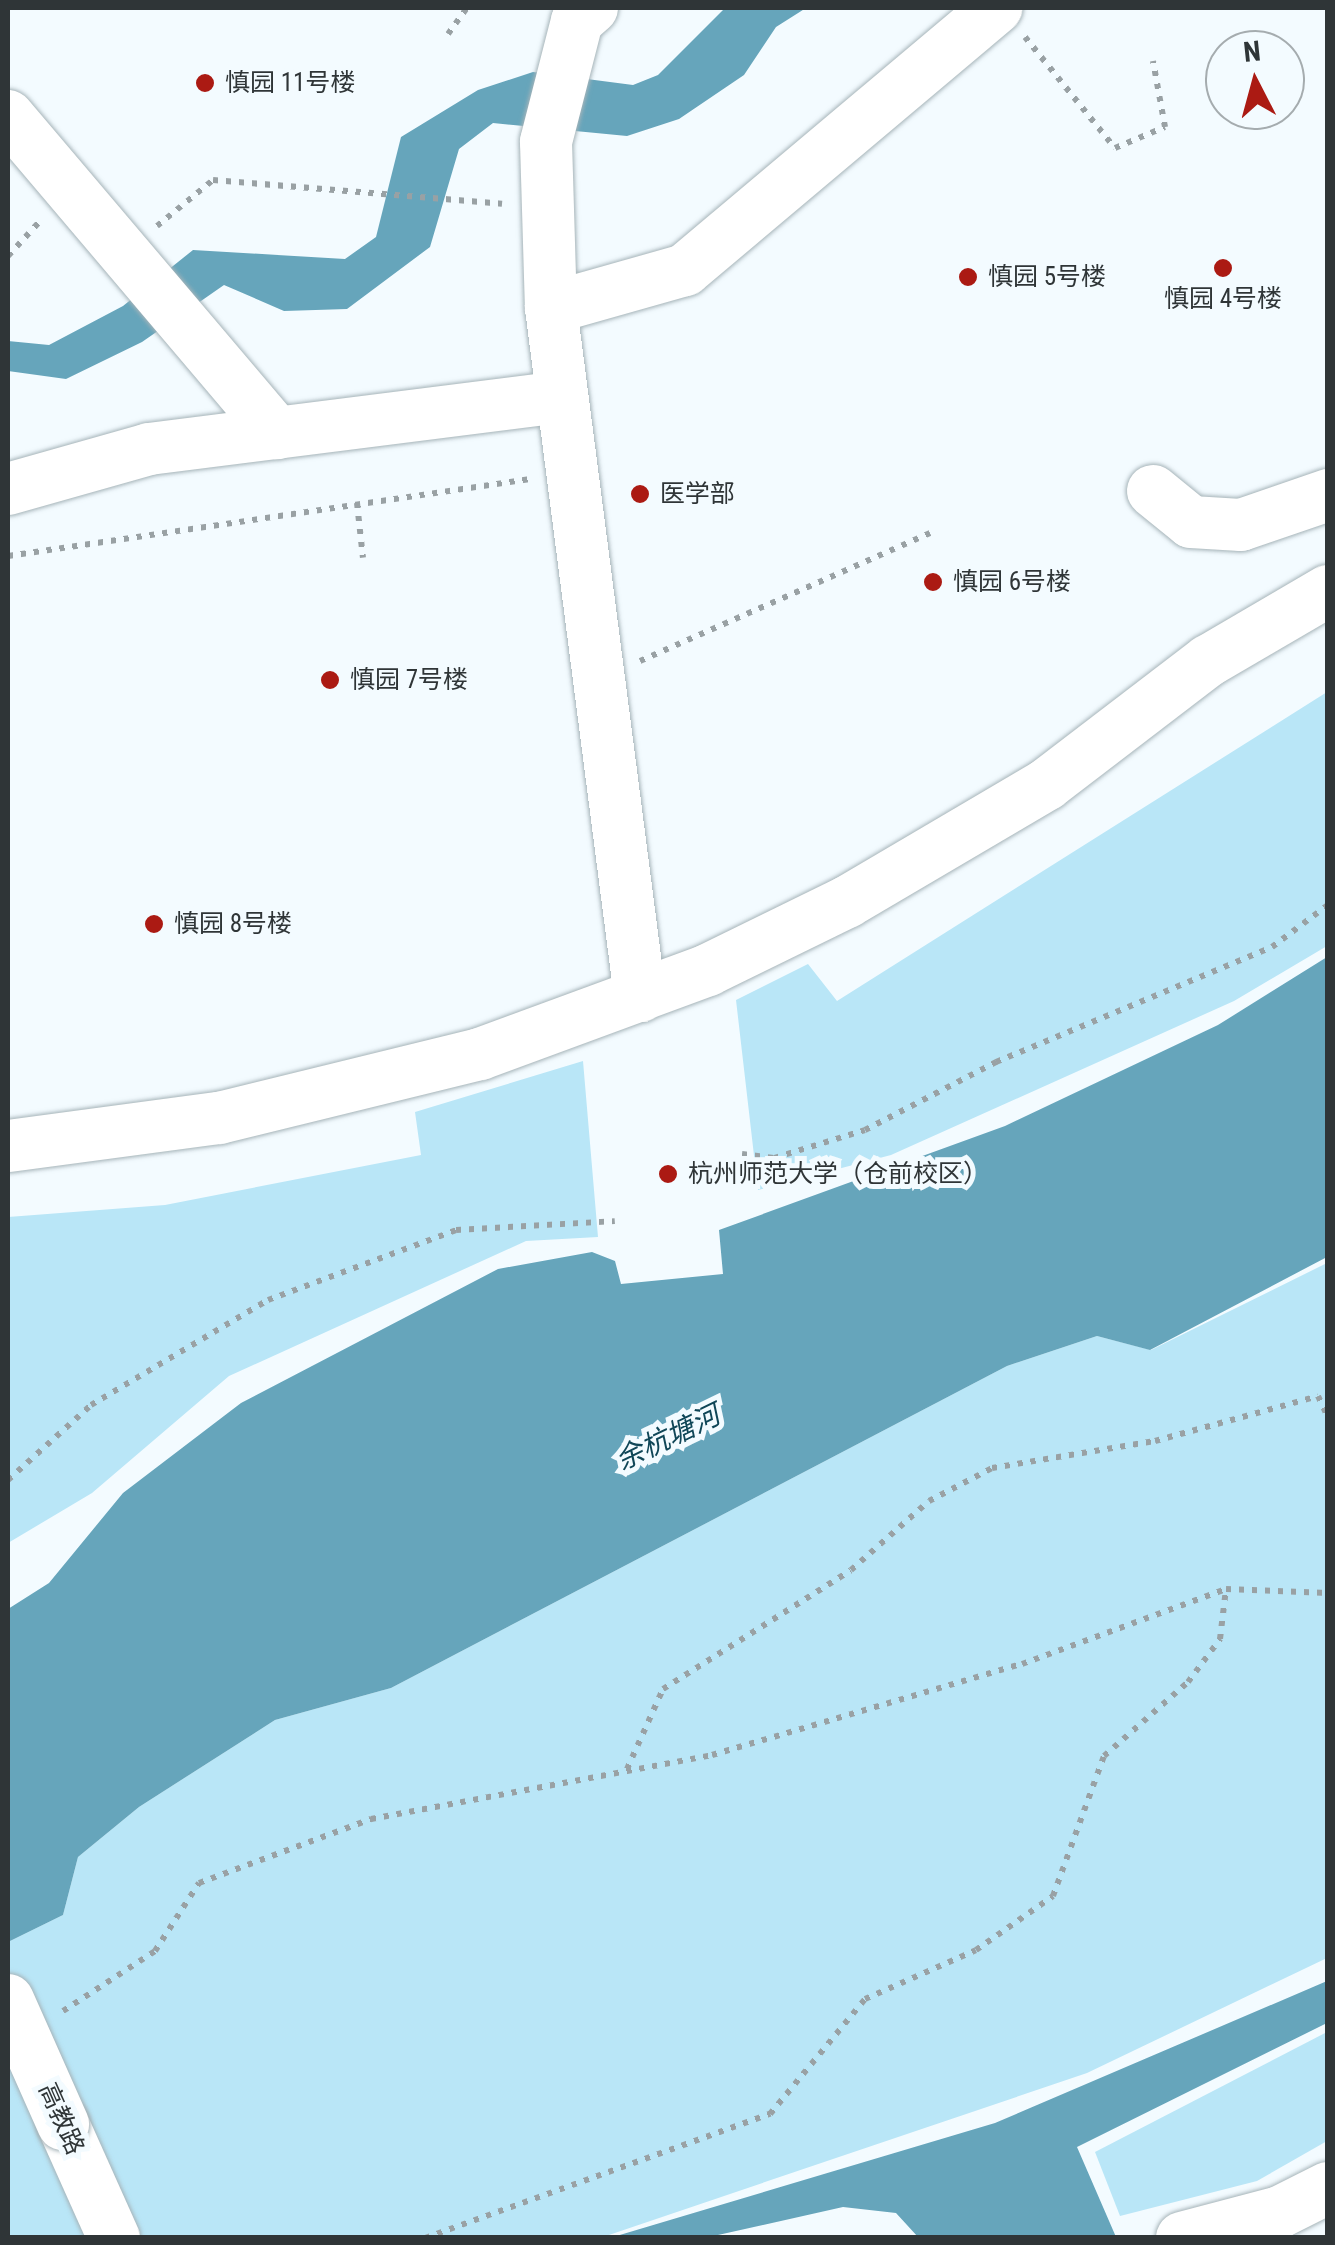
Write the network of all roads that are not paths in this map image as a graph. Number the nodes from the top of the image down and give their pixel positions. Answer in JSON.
{"nodes":[{"id":1,"x":592,"y":8,"type":"edge"},
{"id":2,"x":1004,"y":14,"type":"edge"},
{"id":3,"x":8,"y":116,"type":"edge"},
{"id":4,"x":550,"y":308,"type":"junction"},
{"id":5,"x":561,"y":397,"type":"junction"},
{"id":6,"x":277,"y":433,"type":"junction"},
{"id":7,"x":8,"y":489,"type":"edge"},
{"id":8,"x":1152,"y":491,"type":"dead end"},
{"id":9,"x":1328,"y":495,"type":"edge"},
{"id":10,"x":1328,"y":592,"type":"edge"},
{"id":11,"x":640,"y":996,"type":"junction"},
{"id":12,"x":8,"y":1146,"type":"edge"},
{"id":13,"x":26,"y":2010,"type":"edge"},
{"id":14,"x":1328,"y":2188,"type":"edge"},
{"id":15,"x":114,"y":2238,"type":"edge"},
{"id":16,"x":1182,"y":2238,"type":"edge"}],
"edges":[{"from":1,"to":4,"type":"street"},
{"from":2,"to":4,"type":"street"},
{"from":3,"to":6,"type":"street"},
{"from":4,"to":5,"type":"street"},
{"from":5,"to":6,"type":"street"},
{"from":5,"to":11,"type":"street"},
{"from":6,"to":7,"type":"street"},
{"from":8,"to":9,"type":"street"},
{"from":10,"to":11,"type":"street"},
{"from":11,"to":12,"type":"street"},
{"from":13,"to":15,"type":"street","name":"高教路","bridge":true},
{"from":14,"to":16,"type":"street"}]}
